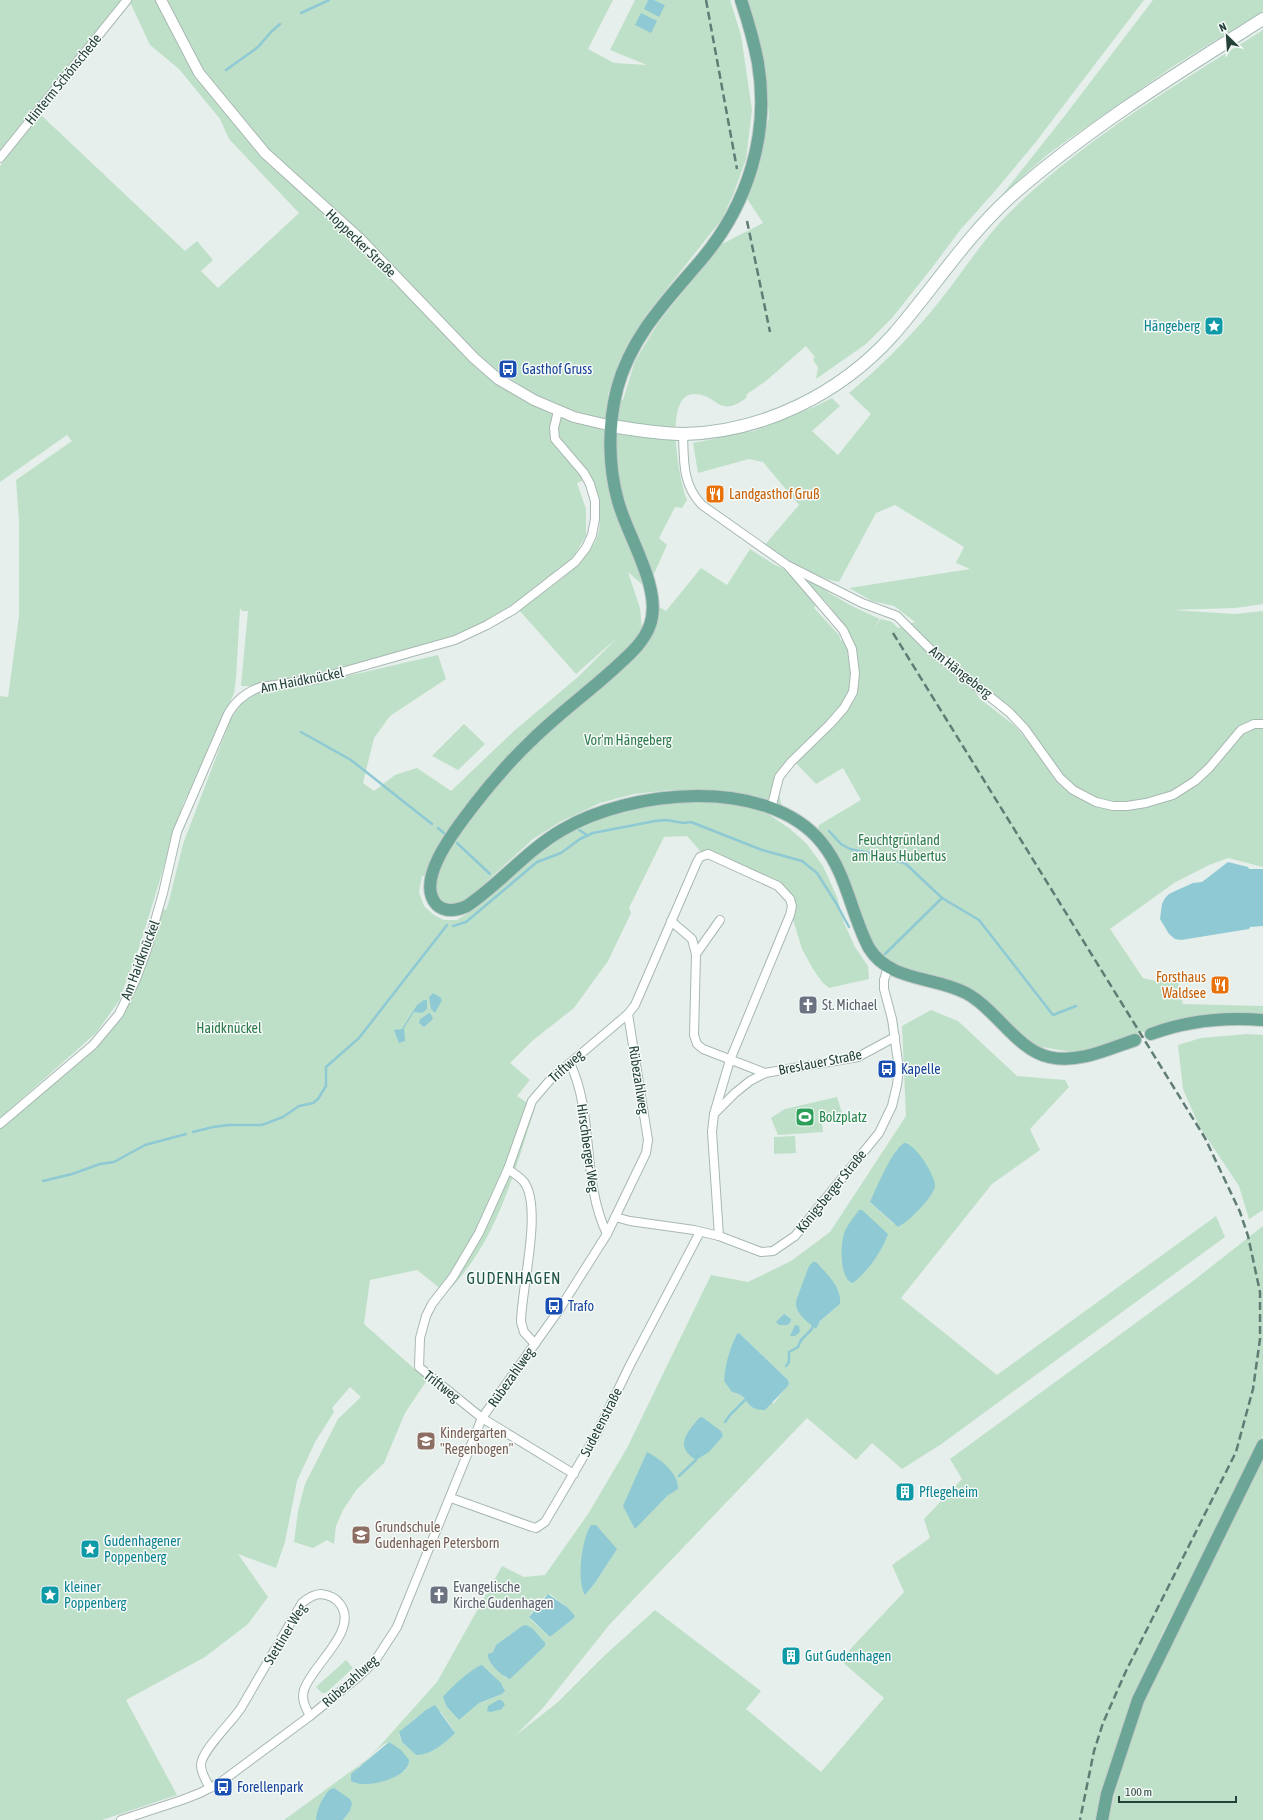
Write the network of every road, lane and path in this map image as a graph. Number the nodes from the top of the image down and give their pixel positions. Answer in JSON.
{"nodes":[{"id":1,"x":127,"y":0,"type":"edge"},
{"id":2,"x":161,"y":0,"type":"edge"},
{"id":3,"x":741,"y":0,"type":"edge"},
{"id":4,"x":1263,"y":19,"type":"edge"},
{"id":5,"x":0,"y":158,"type":"edge"},
{"id":6,"x":558,"y":411,"type":"junction"},
{"id":7,"x":612,"y":426,"type":"junction"},
{"id":8,"x":683,"y":434,"type":"junction"},
{"id":9,"x":787,"y":565,"type":"junction"},
{"id":10,"x":1263,"y":724,"type":"edge"},
{"id":11,"x":771,"y":809,"type":"junction"},
{"id":12,"x":720,"y":920,"type":"dead end"},
{"id":13,"x":671,"y":921,"type":"junction"},
{"id":14,"x":696,"y":954,"type":"junction"},
{"id":15,"x":888,"y":967,"type":"junction"},
{"id":16,"x":628,"y":1014,"type":"junction"},
{"id":17,"x":1263,"y":1020,"type":"edge"},
{"id":18,"x":1151,"y":1034,"type":"dead end"},
{"id":19,"x":895,"y":1037,"type":"junction"},
{"id":20,"x":1135,"y":1040,"type":"dead end"},
{"id":21,"x":730,"y":1060,"type":"junction"},
{"id":22,"x":570,"y":1063,"type":"junction"},
{"id":23,"x":765,"y":1073,"type":"junction"},
{"id":24,"x":714,"y":1114,"type":"junction"},
{"id":25,"x":0,"y":1124,"type":"edge"},
{"id":26,"x":508,"y":1169,"type":"junction"},
{"id":27,"x":615,"y":1217,"type":"junction"},
{"id":28,"x":700,"y":1232,"type":"junction"},
{"id":29,"x":607,"y":1234,"type":"junction"},
{"id":30,"x":719,"y":1236,"type":"junction"},
{"id":31,"x":535,"y":1344,"type":"junction"},
{"id":32,"x":482,"y":1418,"type":"junction"},
{"id":33,"x":1263,"y":1445,"type":"edge"},
{"id":34,"x":574,"y":1474,"type":"junction"},
{"id":35,"x":451,"y":1498,"type":"junction"},
{"id":36,"x":310,"y":1716,"type":"junction"},
{"id":37,"x":210,"y":1788,"type":"junction"},
{"id":38,"x":125,"y":1819,"type":"edge"},
{"id":39,"x":1102,"y":1820,"type":"edge"}],
"edges":[{"from":1,"to":5,"type":"street","name":"Hinterm Schönschede"},
{"from":2,"to":6,"type":"street","name":"Hoppecker Straße"},
{"from":3,"to":7,"type":"main road"},
{"from":4,"to":8,"type":"main road"},
{"from":6,"to":7,"type":"street","name":"Hoppecker Straße"},
{"from":6,"to":25,"type":"street","name":"Am Haidknückel"},
{"from":7,"to":8,"type":"main road"},
{"from":7,"to":11,"type":"main road"},
{"from":8,"to":9,"type":"street","name":"Am Hängeberg"},
{"from":9,"to":10,"type":"street","name":"Am Hängeberg"},
{"from":9,"to":11,"type":"street"},
{"from":11,"to":15,"type":"main road"},
{"from":12,"to":14,"type":"street"},
{"from":13,"to":14,"type":"street"},
{"from":13,"to":16,"type":"street","name":"Triftweg"},
{"from":13,"to":21,"type":"street","name":"Triftweg"},
{"from":14,"to":21,"type":"street","name":"Breslauer Straße"},
{"from":15,"to":19,"type":"street","name":"Königsberger Straße"},
{"from":15,"to":20,"type":"main road"},
{"from":16,"to":22,"type":"street","name":"Triftweg"},
{"from":16,"to":27,"type":"street","name":"Rübezahlweg"},
{"from":17,"to":18,"type":"main road"},
{"from":19,"to":23,"type":"street","name":"Breslauer Straße"},
{"from":19,"to":30,"type":"street","name":"Königsberger Straße"},
{"from":21,"to":23,"type":"street","name":"Breslauer Straße"},
{"from":21,"to":24,"type":"street"},
{"from":22,"to":26,"type":"street","name":"Triftweg"},
{"from":22,"to":29,"type":"street","name":"Hirschberger Weg"},
{"from":23,"to":24,"type":"street","name":"Breslauer Straße"},
{"from":24,"to":30,"type":"street"},
{"from":26,"to":31,"type":"street"},
{"from":26,"to":32,"type":"street","name":"Triftweg"},
{"from":27,"to":28,"type":"street","name":"Königsberger Straße"},
{"from":27,"to":29,"type":"street","name":"Rübezahlweg"},
{"from":28,"to":30,"type":"street","name":"Königsberger Straße"},
{"from":28,"to":34,"type":"street","name":"Sudetenstraße"},
{"from":29,"to":31,"type":"street","name":"Rübezahlweg"},
{"from":31,"to":32,"type":"street","name":"Rübezahlweg"},
{"from":32,"to":34,"type":"street","name":"Triftweg"},
{"from":32,"to":35,"type":"street","name":"Rübezahlweg"},
{"from":33,"to":39,"type":"main road"},
{"from":34,"to":35,"type":"street","name":"Sudetenstraße"},
{"from":35,"to":36,"type":"street","name":"Rübezahlweg"},
{"from":36,"to":37,"type":"street","name":"Rübezahlweg"},
{"from":36,"to":37,"type":"street","name":"Stettiner Weg"},
{"from":37,"to":38,"type":"street","name":"Rübezahlweg"}]}
